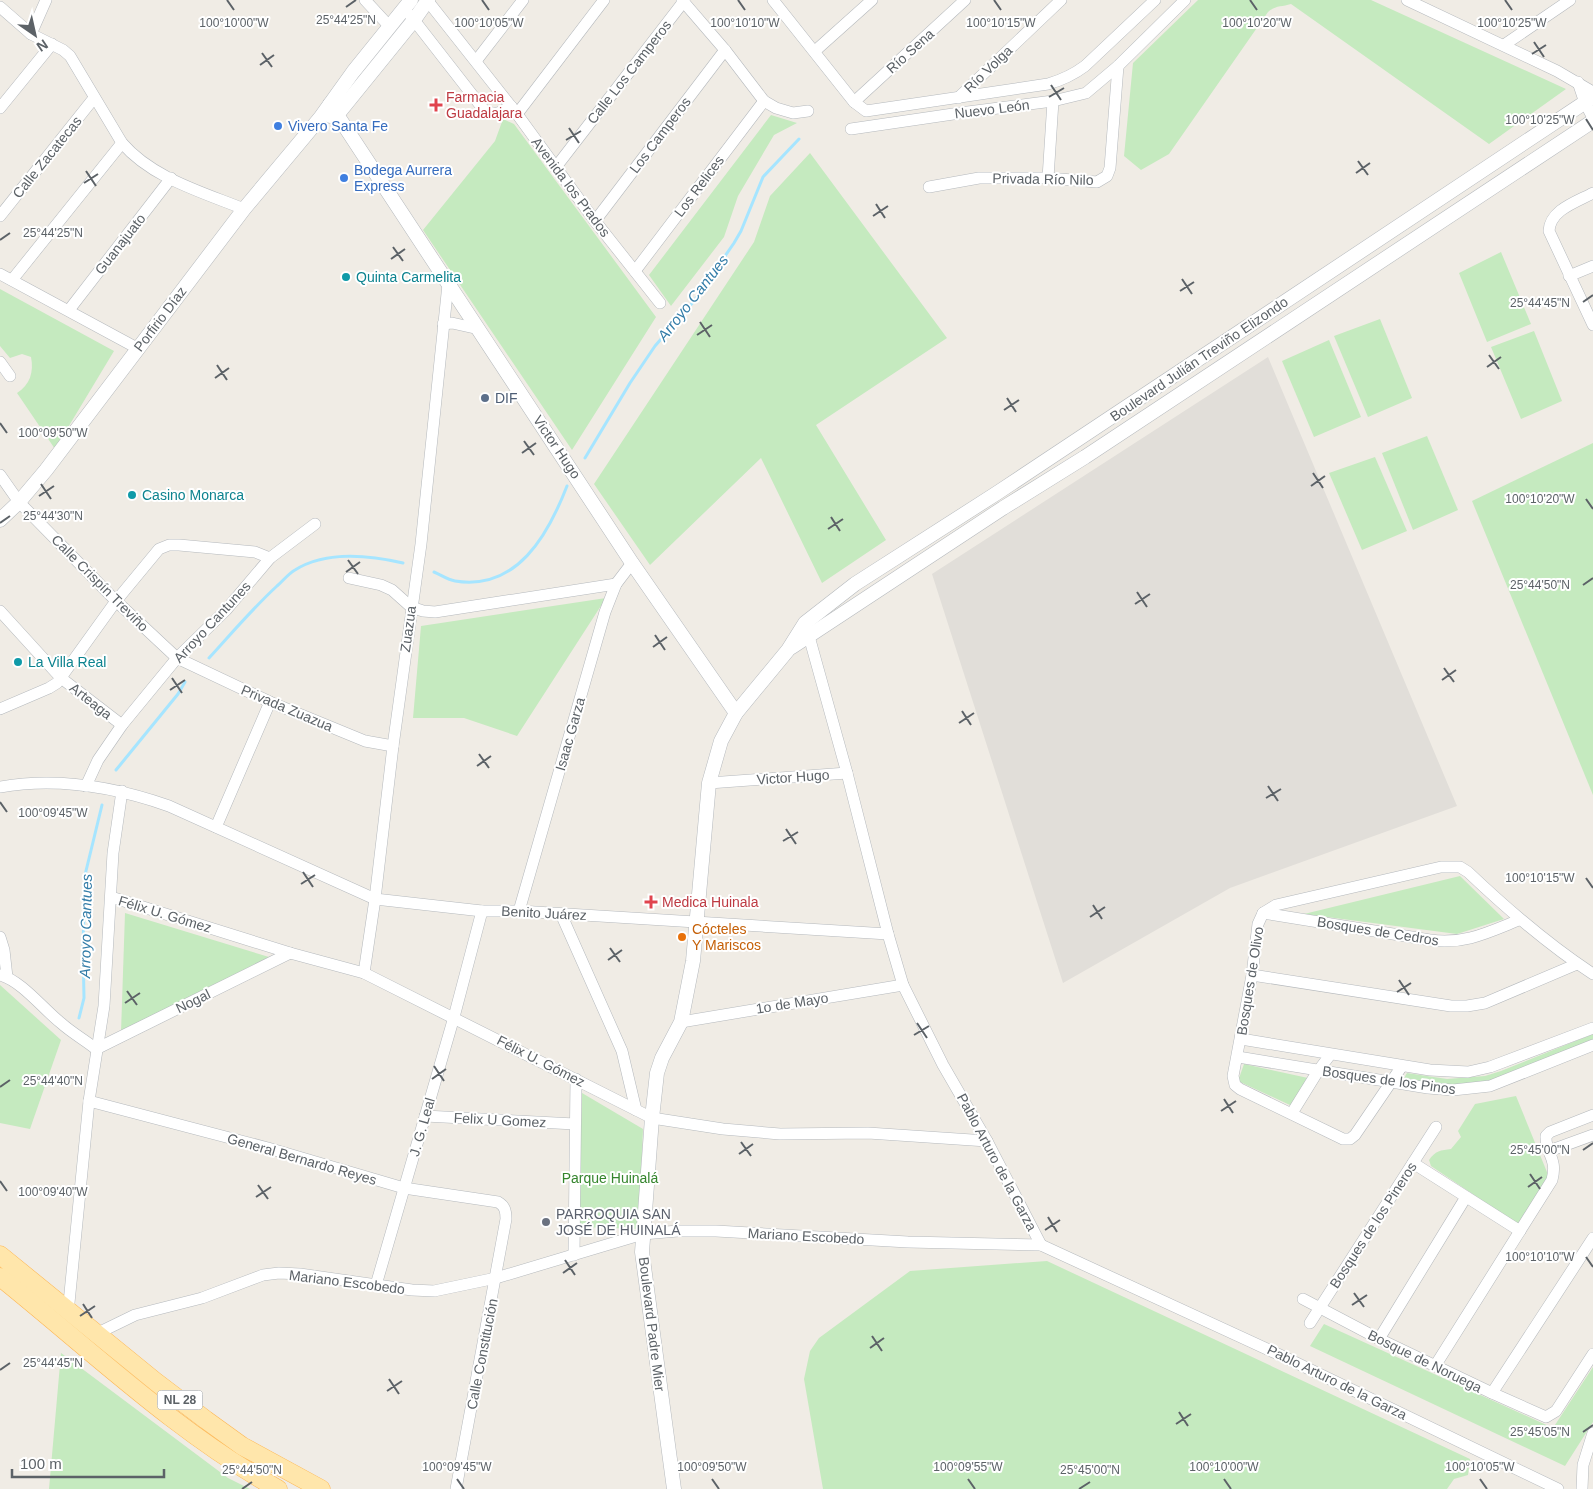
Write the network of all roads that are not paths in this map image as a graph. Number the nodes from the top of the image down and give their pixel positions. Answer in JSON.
{"nodes":[{"id":1,"x":46,"y":0,"type":"edge"},
{"id":2,"x":365,"y":0,"type":"edge"},
{"id":3,"x":428,"y":0,"type":"edge"},
{"id":4,"x":523,"y":0,"type":"edge"},
{"id":5,"x":604,"y":0,"type":"edge"},
{"id":6,"x":872,"y":0,"type":"edge"},
{"id":7,"x":965,"y":0,"type":"edge"},
{"id":8,"x":1061,"y":0,"type":"edge"},
{"id":9,"x":1155,"y":0,"type":"edge"},
{"id":10,"x":1185,"y":0,"type":"edge"},
{"id":11,"x":1407,"y":0,"type":"edge"},
{"id":12,"x":1570,"y":0,"type":"edge"},
{"id":13,"x":683,"y":1,"type":"edge"},
{"id":14,"x":775,"y":1,"type":"edge"},
{"id":15,"x":408,"y":4,"type":"edge"},
{"id":16,"x":0,"y":7,"type":"edge"},
{"id":17,"x":414,"y":20,"type":"junction"},
{"id":18,"x":390,"y":27,"type":"junction"},
{"id":19,"x":31,"y":34,"type":"junction"},
{"id":20,"x":52,"y":44,"type":"junction"},
{"id":21,"x":1504,"y":45,"type":"junction"},
{"id":22,"x":725,"y":50,"type":"junction"},
{"id":23,"x":815,"y":51,"type":"junction"},
{"id":24,"x":476,"y":61,"type":"junction"},
{"id":25,"x":1118,"y":66,"type":"junction"},
{"id":26,"x":1590,"y":97,"type":"edge"},
{"id":27,"x":94,"y":98,"type":"junction"},
{"id":28,"x":958,"y":98,"type":"junction"},
{"id":29,"x":764,"y":101,"type":"junction"},
{"id":30,"x":1053,"y":101,"type":"junction"},
{"id":31,"x":854,"y":102,"type":"junction"},
{"id":32,"x":1,"y":104,"type":"edge"},
{"id":33,"x":333,"y":110,"type":"junction"},
{"id":34,"x":514,"y":110,"type":"junction"},
{"id":35,"x":808,"y":111,"type":"dead end"},
{"id":36,"x":866,"y":111,"type":"junction"},
{"id":37,"x":1593,"y":119,"type":"edge"},
{"id":38,"x":871,"y":127,"type":"junction"},
{"id":39,"x":851,"y":129,"type":"dead end"},
{"id":40,"x":122,"y":142,"type":"junction"},
{"id":41,"x":556,"y":167,"type":"junction"},
{"id":42,"x":171,"y":178,"type":"junction"},
{"id":43,"x":1048,"y":178,"type":"junction"},
{"id":44,"x":929,"y":187,"type":"dead end"},
{"id":45,"x":1593,"y":193,"type":"edge"},
{"id":46,"x":244,"y":210,"type":"junction"},
{"id":47,"x":0,"y":216,"type":"edge"},
{"id":48,"x":594,"y":221,"type":"junction"},
{"id":49,"x":1593,"y":266,"type":"edge"},
{"id":50,"x":635,"y":271,"type":"junction"},
{"id":51,"x":0,"y":274,"type":"edge"},
{"id":52,"x":1569,"y":276,"type":"junction"},
{"id":53,"x":12,"y":280,"type":"junction"},
{"id":54,"x":448,"y":284,"type":"junction"},
{"id":55,"x":660,"y":303,"type":"dead end"},
{"id":56,"x":69,"y":310,"type":"junction"},
{"id":57,"x":443,"y":324,"type":"junction"},
{"id":58,"x":1593,"y":325,"type":"edge"},
{"id":59,"x":479,"y":330,"type":"junction"},
{"id":60,"x":137,"y":348,"type":"junction"},
{"id":61,"x":0,"y":362,"type":"edge"},
{"id":62,"x":10,"y":376,"type":"dead end"},
{"id":63,"x":0,"y":476,"type":"edge"},
{"id":64,"x":19,"y":502,"type":"junction"},
{"id":65,"x":0,"y":520,"type":"edge"},
{"id":66,"x":315,"y":524,"type":"dead end"},
{"id":67,"x":270,"y":558,"type":"junction"},
{"id":68,"x":632,"y":563,"type":"junction"},
{"id":69,"x":349,"y":578,"type":"dead end"},
{"id":70,"x":616,"y":584,"type":"junction"},
{"id":71,"x":116,"y":601,"type":"junction"},
{"id":72,"x":411,"y":607,"type":"junction"},
{"id":73,"x":2,"y":618,"type":"edge"},
{"id":74,"x":806,"y":623,"type":"junction"},
{"id":75,"x":809,"y":637,"type":"junction"},
{"id":76,"x":788,"y":650,"type":"junction"},
{"id":77,"x":180,"y":661,"type":"junction"},
{"id":78,"x":61,"y":678,"type":"junction"},
{"id":79,"x":270,"y":702,"type":"junction"},
{"id":80,"x":0,"y":709,"type":"edge"},
{"id":81,"x":736,"y":713,"type":"junction"},
{"id":82,"x":122,"y":725,"type":"junction"},
{"id":83,"x":393,"y":746,"type":"junction"},
{"id":84,"x":847,"y":773,"type":"junction"},
{"id":85,"x":709,"y":783,"type":"junction"},
{"id":86,"x":1,"y":784,"type":"edge"},
{"id":87,"x":91,"y":786,"type":"junction"},
{"id":88,"x":119,"y":790,"type":"junction"},
{"id":89,"x":216,"y":827,"type":"junction"},
{"id":90,"x":111,"y":897,"type":"junction"},
{"id":91,"x":375,"y":899,"type":"junction"},
{"id":92,"x":482,"y":911,"type":"junction"},
{"id":93,"x":519,"y":911,"type":"junction"},
{"id":94,"x":1263,"y":913,"type":"junction"},
{"id":95,"x":561,"y":914,"type":"junction"},
{"id":96,"x":1519,"y":920,"type":"junction"},
{"id":97,"x":697,"y":922,"type":"junction"},
{"id":98,"x":888,"y":934,"type":"junction"},
{"id":99,"x":0,"y":937,"type":"edge"},
{"id":100,"x":290,"y":953,"type":"junction"},
{"id":101,"x":1577,"y":964,"type":"junction"},
{"id":102,"x":364,"y":972,"type":"junction"},
{"id":103,"x":1593,"y":974,"type":"edge"},
{"id":104,"x":1252,"y":975,"type":"junction"},
{"id":105,"x":3,"y":976,"type":"edge"},
{"id":106,"x":904,"y":985,"type":"junction"},
{"id":107,"x":454,"y":1017,"type":"junction"},
{"id":108,"x":681,"y":1022,"type":"junction"},
{"id":109,"x":1593,"y":1028,"type":"edge"},
{"id":110,"x":1241,"y":1039,"type":"junction"},
{"id":111,"x":1593,"y":1045,"type":"edge"},
{"id":112,"x":92,"y":1046,"type":"junction"},
{"id":113,"x":1330,"y":1055,"type":"junction"},
{"id":114,"x":1238,"y":1057,"type":"junction"},
{"id":115,"x":1402,"y":1066,"type":"junction"},
{"id":116,"x":1318,"y":1071,"type":"junction"},
{"id":117,"x":576,"y":1079,"type":"junction"},
{"id":118,"x":1391,"y":1082,"type":"junction"},
{"id":119,"x":89,"y":1101,"type":"junction"},
{"id":120,"x":636,"y":1110,"type":"junction"},
{"id":121,"x":1292,"y":1113,"type":"junction"},
{"id":122,"x":425,"y":1116,"type":"junction"},
{"id":123,"x":1593,"y":1116,"type":"edge"},
{"id":124,"x":652,"y":1118,"type":"junction"},
{"id":125,"x":575,"y":1124,"type":"junction"},
{"id":126,"x":1436,"y":1128,"type":"dead end"},
{"id":127,"x":1593,"y":1135,"type":"edge"},
{"id":128,"x":987,"y":1141,"type":"junction"},
{"id":129,"x":1549,"y":1151,"type":"junction"},
{"id":130,"x":1413,"y":1163,"type":"junction"},
{"id":131,"x":404,"y":1188,"type":"junction"},
{"id":132,"x":1466,"y":1197,"type":"junction"},
{"id":133,"x":506,"y":1218,"type":"joint"},
{"id":134,"x":1520,"y":1232,"type":"junction"},
{"id":135,"x":643,"y":1234,"type":"junction"},
{"id":136,"x":1593,"y":1238,"type":"edge"},
{"id":137,"x":1041,"y":1245,"type":"junction"},
{"id":138,"x":0,"y":1255,"type":"edge"},
{"id":139,"x":574,"y":1255,"type":"junction"},
{"id":140,"x":0,"y":1277,"type":"edge"},
{"id":141,"x":496,"y":1278,"type":"junction"},
{"id":142,"x":376,"y":1285,"type":"junction"},
{"id":143,"x":1303,"y":1299,"type":"dead end"},
{"id":144,"x":1319,"y":1308,"type":"junction"},
{"id":145,"x":68,"y":1310,"type":"junction"},
{"id":146,"x":1310,"y":1323,"type":"dead end"},
{"id":147,"x":67,"y":1332,"type":"junction"},
{"id":148,"x":96,"y":1334,"type":"junction"},
{"id":149,"x":1379,"y":1339,"type":"junction"},
{"id":150,"x":1593,"y":1354,"type":"edge"},
{"id":151,"x":1435,"y":1366,"type":"junction"},
{"id":152,"x":1492,"y":1393,"type":"junction"},
{"id":153,"x":1593,"y":1433,"type":"edge"},
{"id":154,"x":278,"y":1489,"type":"edge"},
{"id":155,"x":321,"y":1489,"type":"edge"},
{"id":156,"x":456,"y":1489,"type":"edge"},
{"id":157,"x":674,"y":1489,"type":"edge"},
{"id":158,"x":1558,"y":1489,"type":"edge"},
{"id":159,"x":1582,"y":1489,"type":"edge"}],
"edges":[{"from":1,"to":19,"type":"street"},
{"from":2,"to":18,"type":"street"},
{"from":3,"to":17,"type":"street"},
{"from":3,"to":24,"type":"street","name":"Avenida los Prados"},
{"from":4,"to":24,"type":"street"},
{"from":5,"to":34,"type":"street"},
{"from":6,"to":23,"type":"street"},
{"from":7,"to":31,"type":"street","name":"Río Sena"},
{"from":8,"to":28,"type":"street","name":"Río Volga"},
{"from":9,"to":28,"type":"street","name":"Nuevo León"},
{"from":10,"to":25,"type":"street","name":"Nuevo León"},
{"from":11,"to":21,"type":"street"},
{"from":12,"to":21,"type":"street"},
{"from":13,"to":22,"type":"street"},
{"from":13,"to":41,"type":"street","name":"Calle Los Camperos"},
{"from":14,"to":23,"type":"street"},
{"from":15,"to":17,"type":"street"},
{"from":15,"to":18,"type":"street"},
{"from":16,"to":19,"type":"street"},
{"from":17,"to":33,"type":"street"},
{"from":17,"to":34,"type":"street"},
{"from":18,"to":33,"type":"street"},
{"from":19,"to":20,"type":"street"},
{"from":20,"to":27,"type":"street"},
{"from":20,"to":32,"type":"street"},
{"from":21,"to":26,"type":"street"},
{"from":22,"to":29,"type":"street"},
{"from":22,"to":48,"type":"street","name":"Los Camperos"},
{"from":23,"to":31,"type":"street"},
{"from":24,"to":34,"type":"street","name":"Avenida los Prados"},
{"from":25,"to":30,"type":"street","name":"Nuevo León"},
{"from":25,"to":43,"type":"street","name":"Privada Río Nilo"},
{"from":26,"to":37,"type":"street"},
{"from":26,"to":74,"type":"street","name":"Boulevard Julián Treviño Elizondo"},
{"from":27,"to":40,"type":"street"},
{"from":27,"to":47,"type":"street","name":"Calle Zacatecas"},
{"from":28,"to":36,"type":"street","name":"Nuevo León"},
{"from":29,"to":35,"type":"street"},
{"from":29,"to":50,"type":"street","name":"Los Relices"},
{"from":30,"to":38,"type":"street","name":"Nuevo León"},
{"from":30,"to":43,"type":"street"},
{"from":31,"to":36,"type":"street"},
{"from":33,"to":46,"type":"street","name":"Porfirio Díaz"},
{"from":33,"to":54,"type":"street","name":"Victor Hugo"},
{"from":34,"to":41,"type":"street","name":"Avenida los Prados"},
{"from":36,"to":38,"type":"street"},
{"from":37,"to":75,"type":"street","name":"Boulevard Julián Treviño Elizondo"},
{"from":38,"to":39,"type":"street","name":"Nuevo León"},
{"from":40,"to":42,"type":"street"},
{"from":40,"to":53,"type":"street"},
{"from":41,"to":48,"type":"street","name":"Avenida los Prados"},
{"from":42,"to":46,"type":"street"},
{"from":42,"to":56,"type":"street","name":"Guanajuato"},
{"from":43,"to":44,"type":"street","name":"Privada Río Nilo"},
{"from":45,"to":52,"type":"street"},
{"from":46,"to":60,"type":"street","name":"Porfirio Díaz"},
{"from":48,"to":50,"type":"street","name":"Avenida los Prados"},
{"from":49,"to":52,"type":"street"},
{"from":50,"to":55,"type":"street","name":"Avenida los Prados"},
{"from":51,"to":53,"type":"street"},
{"from":52,"to":58,"type":"street"},
{"from":53,"to":56,"type":"street"},
{"from":54,"to":57,"type":"street","name":"Zuazua"},
{"from":54,"to":59,"type":"street","name":"Victor Hugo"},
{"from":56,"to":60,"type":"street"},
{"from":57,"to":59,"type":"street"},
{"from":57,"to":72,"type":"street","name":"Zuazua"},
{"from":59,"to":68,"type":"street","name":"Victor Hugo"},
{"from":60,"to":64,"type":"street","name":"Porfirio Díaz"},
{"from":61,"to":62,"type":"street"},
{"from":63,"to":64,"type":"street","name":"Calle Crispín Treviño"},
{"from":64,"to":65,"type":"street","name":"Porfirio Díaz"},
{"from":64,"to":71,"type":"street","name":"Calle Crispín Treviño"},
{"from":66,"to":67,"type":"street","name":"Arroyo Cantunes"},
{"from":67,"to":71,"type":"street"},
{"from":67,"to":77,"type":"street","name":"Arroyo Cantunes"},
{"from":68,"to":70,"type":"street","name":"Isaac Garza"},
{"from":68,"to":81,"type":"street","name":"Victor Hugo"},
{"from":69,"to":72,"type":"street"},
{"from":70,"to":72,"type":"street"},
{"from":70,"to":93,"type":"street","name":"Isaac Garza"},
{"from":71,"to":77,"type":"street","name":"Calle Crispín Treviño"},
{"from":71,"to":78,"type":"street"},
{"from":72,"to":83,"type":"street","name":"Zuazua"},
{"from":73,"to":78,"type":"street","name":"Arteaga"},
{"from":74,"to":75,"type":"street","name":"Pablo Arturo de la Garza"},
{"from":74,"to":76,"type":"street","name":"Boulevard Padre Mier"},
{"from":75,"to":76,"type":"street","name":"Boulevard Padre Mier"},
{"from":75,"to":84,"type":"street","name":"Pablo Arturo de la Garza"},
{"from":76,"to":81,"type":"street","name":"Boulevard Padre Mier"},
{"from":77,"to":79,"type":"street","name":"Privada Zuazua"},
{"from":77,"to":82,"type":"street","name":"Arroyo Cantunes"},
{"from":78,"to":80,"type":"street"},
{"from":78,"to":82,"type":"street","name":"Arteaga"},
{"from":79,"to":83,"type":"street","name":"Privada Zuazua"},
{"from":79,"to":89,"type":"street"},
{"from":81,"to":85,"type":"street","name":"Boulevard Padre Mier"},
{"from":82,"to":87,"type":"street","name":"Arroyo Cantunes"},
{"from":83,"to":91,"type":"street","name":"Zuazua"},
{"from":84,"to":85,"type":"street","name":"Victor Hugo"},
{"from":84,"to":98,"type":"street","name":"Pablo Arturo de la Garza"},
{"from":85,"to":97,"type":"street","name":"Boulevard Padre Mier"},
{"from":86,"to":87,"type":"street","name":"Benito Juárez"},
{"from":87,"to":88,"type":"street","name":"Benito Juárez"},
{"from":88,"to":89,"type":"street","name":"Benito Juárez"},
{"from":88,"to":90,"type":"street"},
{"from":89,"to":91,"type":"street","name":"Benito Juárez"},
{"from":90,"to":100,"type":"street","name":"Félix U. Gómez"},
{"from":90,"to":112,"type":"street"},
{"from":91,"to":92,"type":"street","name":"Benito Juárez"},
{"from":91,"to":102,"type":"street","name":"Zuazua"},
{"from":92,"to":93,"type":"street","name":"Benito Juárez"},
{"from":92,"to":107,"type":"street","name":"J. G. Leal"},
{"from":93,"to":95,"type":"street","name":"Benito Juárez"},
{"from":94,"to":96,"type":"street","name":"Bosques de Cedros"},
{"from":94,"to":96,"type":"street","name":"Bosques de Olivo"},
{"from":94,"to":104,"type":"street","name":"Bosques de Olivo"},
{"from":95,"to":97,"type":"street","name":"Benito Juárez"},
{"from":95,"to":120,"type":"street"},
{"from":96,"to":101,"type":"street","name":"Bosques de Olivo"},
{"from":97,"to":98,"type":"street","name":"Benito Juárez"},
{"from":97,"to":108,"type":"street","name":"Boulevard Padre Mier"},
{"from":98,"to":106,"type":"street","name":"Pablo Arturo de la Garza"},
{"from":99,"to":105,"type":"street"},
{"from":100,"to":102,"type":"street","name":"Félix U. Gómez"},
{"from":100,"to":112,"type":"street","name":"Nogal"},
{"from":101,"to":103,"type":"street","name":"Bosques de Olivo"},
{"from":101,"to":104,"type":"street"},
{"from":102,"to":107,"type":"street","name":"Félix U. Gómez"},
{"from":104,"to":110,"type":"street","name":"Bosques de Olivo"},
{"from":105,"to":112,"type":"street"},
{"from":106,"to":108,"type":"street","name":"1o de Mayo"},
{"from":106,"to":128,"type":"street","name":"Pablo Arturo de la Garza"},
{"from":107,"to":117,"type":"street","name":"Félix U. Gómez"},
{"from":107,"to":122,"type":"street","name":"J. G. Leal"},
{"from":108,"to":124,"type":"street","name":"Boulevard Padre Mier"},
{"from":109,"to":115,"type":"street","name":"Bosques de los Pinos"},
{"from":110,"to":113,"type":"street","name":"Bosques de los Pinos"},
{"from":110,"to":114,"type":"street","name":"Bosques de Olivo"},
{"from":111,"to":118,"type":"street","name":"Bosques de los Pinos"},
{"from":112,"to":119,"type":"street"},
{"from":113,"to":115,"type":"street","name":"Bosques de los Pinos"},
{"from":113,"to":116,"type":"street"},
{"from":114,"to":116,"type":"street","name":"Bosques de los Pinos"},
{"from":114,"to":121,"type":"street","name":"Bosques de Olivo"},
{"from":115,"to":118,"type":"street","name":"Bosques de Olivo"},
{"from":116,"to":118,"type":"street","name":"Bosques de los Pinos"},
{"from":116,"to":121,"type":"street"},
{"from":117,"to":120,"type":"street","name":"Félix U. Gómez"},
{"from":117,"to":125,"type":"street"},
{"from":118,"to":121,"type":"street","name":"Bosques de Olivo"},
{"from":119,"to":131,"type":"street","name":"General Bernardo Reyes"},
{"from":119,"to":145,"type":"street"},
{"from":120,"to":124,"type":"street","name":"Félix U. Gómez"},
{"from":122,"to":125,"type":"street","name":"Felix U Gomez"},
{"from":122,"to":131,"type":"street","name":"J. G. Leal"},
{"from":123,"to":129,"type":"street"},
{"from":124,"to":128,"type":"street","name":"Félix U. Gómez"},
{"from":124,"to":135,"type":"street","name":"Boulevard Padre Mier"},
{"from":125,"to":139,"type":"street"},
{"from":126,"to":130,"type":"street","name":"Bosques de los Pineros"},
{"from":127,"to":129,"type":"street"},
{"from":128,"to":137,"type":"street","name":"Pablo Arturo de la Garza"},
{"from":129,"to":134,"type":"street"},
{"from":130,"to":132,"type":"street"},
{"from":130,"to":144,"type":"street","name":"Bosques de los Pineros"},
{"from":131,"to":133,"type":"street","name":"General Bernardo Reyes"},
{"from":131,"to":142,"type":"street","name":"J. G. Leal"},
{"from":132,"to":134,"type":"street"},
{"from":132,"to":149,"type":"street"},
{"from":133,"to":141,"type":"street","name":"Calle Constitución"},
{"from":134,"to":151,"type":"street"},
{"from":135,"to":137,"type":"street","name":"Mariano Escobedo"},
{"from":135,"to":139,"type":"street","name":"Mariano Escobedo"},
{"from":135,"to":157,"type":"street","name":"Boulevard Padre Mier"},
{"from":136,"to":152,"type":"street"},
{"from":137,"to":158,"type":"street","name":"Pablo Arturo de la Garza"},
{"from":138,"to":145,"type":"main road","number":"NL 28"},
{"from":139,"to":141,"type":"street","name":"Mariano Escobedo"},
{"from":140,"to":147,"type":"main road","number":"NL 28"},
{"from":141,"to":142,"type":"street","name":"Mariano Escobedo"},
{"from":141,"to":156,"type":"street","name":"Calle Constitución"},
{"from":142,"to":148,"type":"street","name":"Mariano Escobedo"},
{"from":143,"to":144,"type":"street","name":"Bosque de Noruega"},
{"from":144,"to":146,"type":"street","name":"Bosques de los Pineros"},
{"from":144,"to":149,"type":"street","name":"Bosque de Noruega"},
{"from":145,"to":147,"type":"street"},
{"from":145,"to":148,"type":"main road","number":"NL 28"},
{"from":147,"to":154,"type":"main road","number":"NL 28"},
{"from":148,"to":155,"type":"main road","number":"NL 28"},
{"from":149,"to":151,"type":"street","name":"Bosque de Noruega"},
{"from":150,"to":152,"type":"street","name":"Bosque de Noruega"},
{"from":151,"to":152,"type":"street","name":"Bosque de Noruega"},
{"from":153,"to":159,"type":"street"}]}
